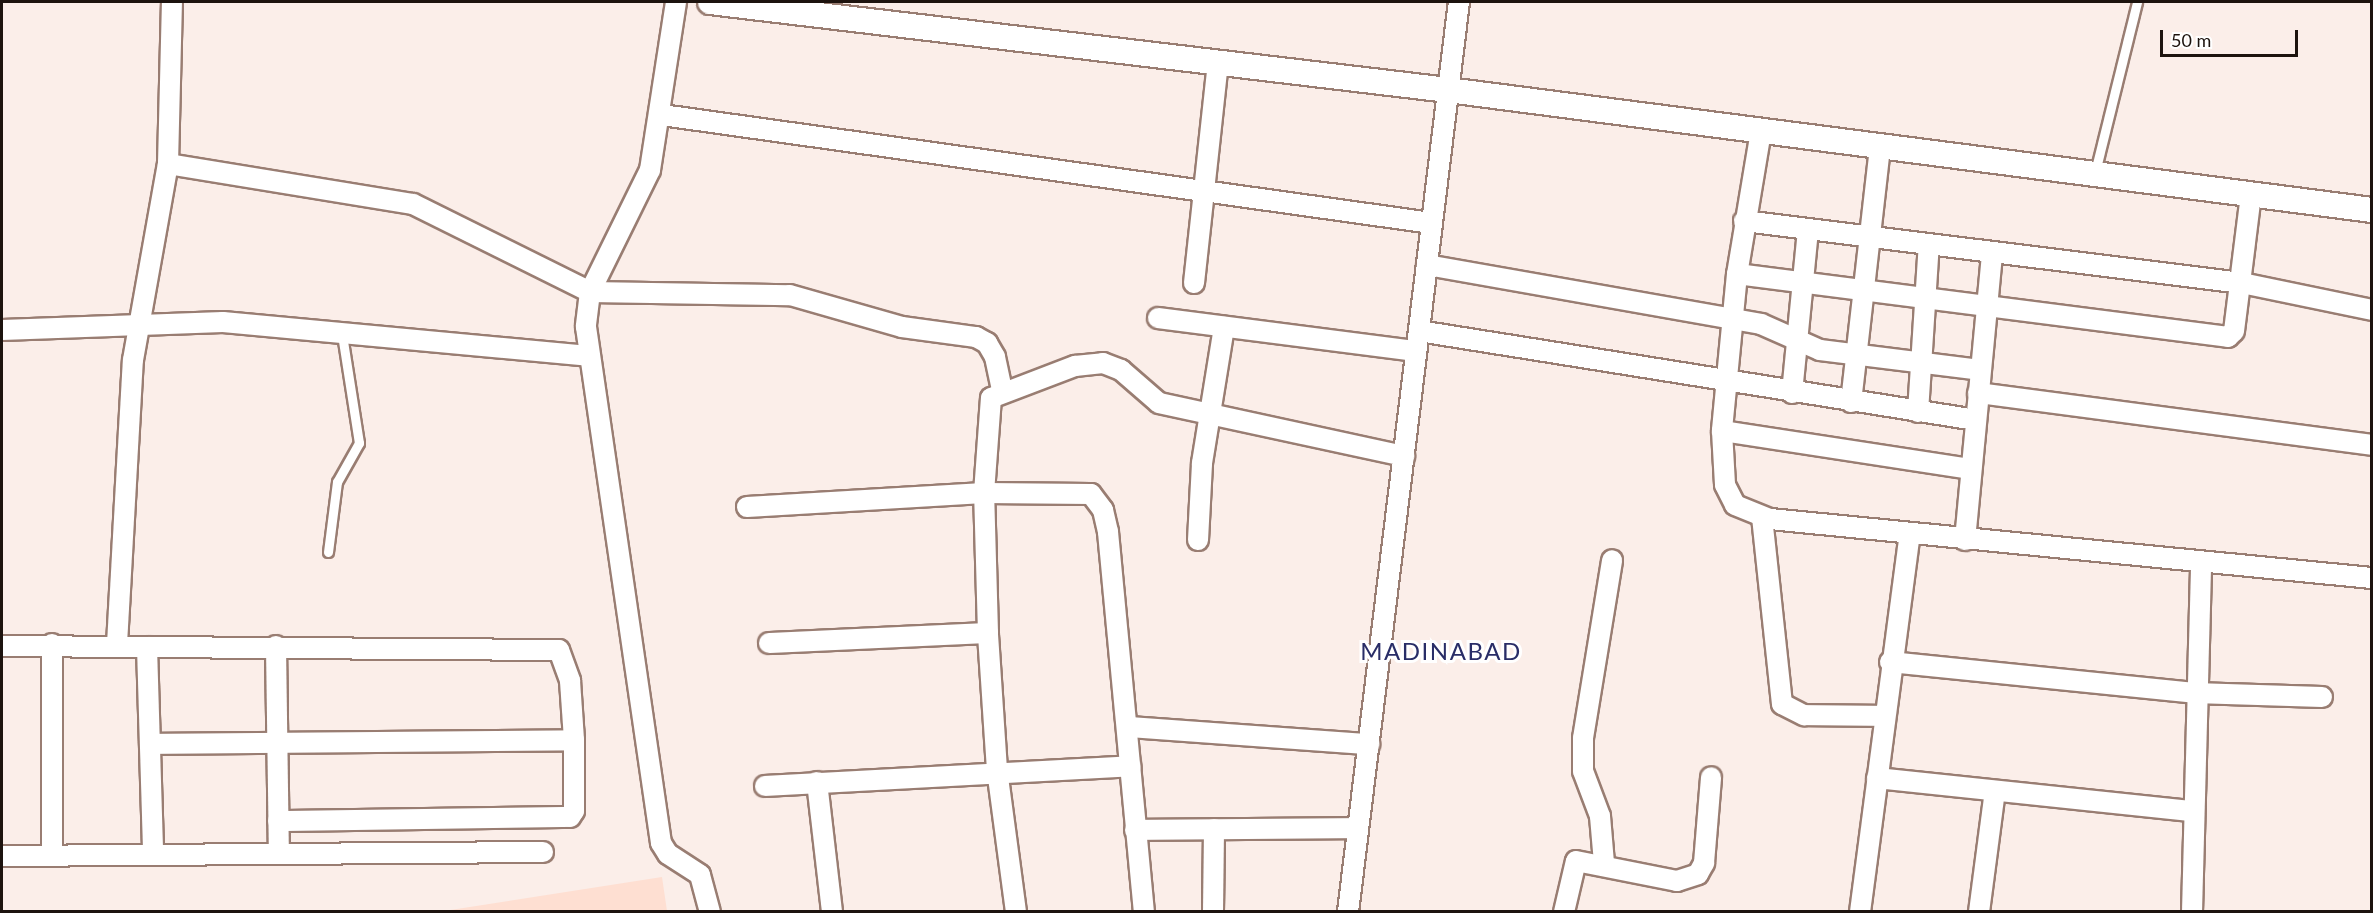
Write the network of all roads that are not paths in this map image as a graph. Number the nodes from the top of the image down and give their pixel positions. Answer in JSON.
{"nodes":[{"id":1,"x":172,"y":2,"type":"edge"},
{"id":2,"x":676,"y":2,"type":"edge"},
{"id":3,"x":710,"y":2,"type":"edge"},
{"id":4,"x":1459,"y":2,"type":"edge"},
{"id":5,"x":2137,"y":2,"type":"edge"},
{"id":6,"x":1218,"y":63,"type":"junction"},
{"id":7,"x":1448,"y":90,"type":"junction"},
{"id":8,"x":662,"y":115,"type":"junction"},
{"id":9,"x":1761,"y":131,"type":"junction"},
{"id":10,"x":1880,"y":147,"type":"junction"},
{"id":11,"x":168,"y":164,"type":"junction"},
{"id":12,"x":2095,"y":174,"type":"junction"},
{"id":13,"x":1207,"y":190,"type":"junction"},
{"id":14,"x":2251,"y":195,"type":"junction"},
{"id":15,"x":2372,"y":210,"type":"edge"},
{"id":16,"x":1744,"y":220,"type":"junction"},
{"id":17,"x":1431,"y":223,"type":"junction"},
{"id":18,"x":1808,"y":230,"type":"junction"},
{"id":19,"x":1870,"y":237,"type":"junction"},
{"id":20,"x":1929,"y":244,"type":"junction"},
{"id":21,"x":1992,"y":253,"type":"junction"},
{"id":22,"x":1427,"y":265,"type":"junction"},
{"id":23,"x":1737,"y":274,"type":"junction"},
{"id":24,"x":1194,"y":283,"type":"dead end"},
{"id":25,"x":2242,"y":283,"type":"junction"},
{"id":26,"x":1802,"y":285,"type":"junction"},
{"id":27,"x":590,"y":292,"type":"junction"},
{"id":28,"x":1863,"y":292,"type":"junction"},
{"id":29,"x":1925,"y":300,"type":"junction"},
{"id":30,"x":1986,"y":308,"type":"junction"},
{"id":31,"x":2372,"y":310,"type":"edge"},
{"id":32,"x":1158,"y":318,"type":"dead end"},
{"id":33,"x":1732,"y":318,"type":"junction"},
{"id":34,"x":141,"y":322,"type":"junction"},
{"id":35,"x":1224,"y":327,"type":"junction"},
{"id":36,"x":2,"y":330,"type":"edge"},
{"id":37,"x":1419,"y":332,"type":"junction"},
{"id":38,"x":342,"y":334,"type":"junction"},
{"id":39,"x":1797,"y":342,"type":"junction"},
{"id":40,"x":1416,"y":351,"type":"junction"},
{"id":41,"x":588,"y":356,"type":"junction"},
{"id":42,"x":1856,"y":356,"type":"junction"},
{"id":43,"x":1921,"y":365,"type":"junction"},
{"id":44,"x":1980,"y":370,"type":"junction"},
{"id":45,"x":1727,"y":380,"type":"junction"},
{"id":46,"x":1002,"y":390,"type":"junction"},
{"id":47,"x":1792,"y":393,"type":"junction"},
{"id":48,"x":1978,"y":393,"type":"junction"},
{"id":49,"x":1851,"y":402,"type":"junction"},
{"id":50,"x":1918,"y":412,"type":"junction"},
{"id":51,"x":1209,"y":414,"type":"junction"},
{"id":52,"x":1976,"y":420,"type":"junction"},
{"id":53,"x":1722,"y":431,"type":"junction"},
{"id":54,"x":2372,"y":445,"type":"edge"},
{"id":55,"x":1404,"y":456,"type":"junction"},
{"id":56,"x":1971,"y":469,"type":"junction"},
{"id":57,"x":984,"y":493,"type":"junction"},
{"id":58,"x":747,"y":507,"type":"dead end"},
{"id":59,"x":1762,"y":517,"type":"junction"},
{"id":60,"x":1910,"y":534,"type":"junction"},
{"id":61,"x":1198,"y":540,"type":"dead end"},
{"id":62,"x":1965,"y":540,"type":"junction"},
{"id":63,"x":327,"y":552,"type":"dead end"},
{"id":64,"x":1612,"y":560,"type":"dead end"},
{"id":65,"x":2201,"y":565,"type":"junction"},
{"id":66,"x":2372,"y":578,"type":"edge"},
{"id":67,"x":988,"y":633,"type":"junction"},
{"id":68,"x":769,"y":643,"type":"dead end"},
{"id":69,"x":52,"y":644,"type":"junction"},
{"id":70,"x":117,"y":644,"type":"junction"},
{"id":71,"x":2,"y":646,"type":"edge"},
{"id":72,"x":276,"y":646,"type":"junction"},
{"id":73,"x":147,"y":647,"type":"junction"},
{"id":74,"x":1890,"y":662,"type":"junction"},
{"id":75,"x":2194,"y":693,"type":"junction"},
{"id":76,"x":2322,"y":697,"type":"dead end"},
{"id":77,"x":1884,"y":716,"type":"junction"},
{"id":78,"x":1129,"y":727,"type":"junction"},
{"id":79,"x":574,"y":740,"type":"junction"},
{"id":80,"x":277,"y":743,"type":"junction"},
{"id":81,"x":150,"y":744,"type":"junction"},
{"id":82,"x":1369,"y":744,"type":"junction"},
{"id":83,"x":1130,"y":766,"type":"junction"},
{"id":84,"x":997,"y":770,"type":"junction"},
{"id":85,"x":1711,"y":777,"type":"dead end"},
{"id":86,"x":1877,"y":778,"type":"junction"},
{"id":87,"x":817,"y":782,"type":"junction"},
{"id":88,"x":765,"y":786,"type":"dead end"},
{"id":89,"x":1995,"y":791,"type":"junction"},
{"id":90,"x":2192,"y":811,"type":"junction"},
{"id":91,"x":279,"y":821,"type":"junction"},
{"id":92,"x":1358,"y":828,"type":"junction"},
{"id":93,"x":1214,"y":829,"type":"junction"},
{"id":94,"x":1135,"y":830,"type":"junction"},
{"id":95,"x":153,"y":851,"type":"junction"},
{"id":96,"x":543,"y":852,"type":"dead end"},
{"id":97,"x":279,"y":853,"type":"junction"},
{"id":98,"x":52,"y":855,"type":"junction"},
{"id":99,"x":2,"y":856,"type":"edge"},
{"id":100,"x":1604,"y":863,"type":"junction"},
{"id":101,"x":710,"y":912,"type":"edge"},
{"id":102,"x":832,"y":912,"type":"edge"},
{"id":103,"x":1016,"y":912,"type":"edge"},
{"id":104,"x":1144,"y":912,"type":"edge"},
{"id":105,"x":1213,"y":912,"type":"edge"},
{"id":106,"x":1348,"y":912,"type":"edge"},
{"id":107,"x":1564,"y":912,"type":"edge"},
{"id":108,"x":1860,"y":912,"type":"edge"},
{"id":109,"x":1979,"y":912,"type":"edge"},
{"id":110,"x":2192,"y":912,"type":"edge"}],
"edges":[{"from":1,"to":11,"type":"street"},
{"from":2,"to":8,"type":"street"},
{"from":3,"to":6,"type":"street"},
{"from":4,"to":7,"type":"street"},
{"from":5,"to":12,"type":"lane"},
{"from":6,"to":7,"type":"street"},
{"from":6,"to":13,"type":"street"},
{"from":7,"to":9,"type":"street"},
{"from":7,"to":17,"type":"street"},
{"from":8,"to":13,"type":"street"},
{"from":8,"to":27,"type":"street"},
{"from":9,"to":10,"type":"street"},
{"from":9,"to":16,"type":"street"},
{"from":10,"to":12,"type":"street"},
{"from":10,"to":19,"type":"street"},
{"from":11,"to":27,"type":"street"},
{"from":11,"to":34,"type":"street"},
{"from":12,"to":14,"type":"street"},
{"from":13,"to":17,"type":"street"},
{"from":13,"to":24,"type":"street"},
{"from":14,"to":15,"type":"street"},
{"from":14,"to":25,"type":"street"},
{"from":16,"to":18,"type":"street"},
{"from":16,"to":23,"type":"street"},
{"from":17,"to":22,"type":"street"},
{"from":18,"to":19,"type":"street"},
{"from":18,"to":26,"type":"street"},
{"from":19,"to":20,"type":"street"},
{"from":19,"to":28,"type":"street"},
{"from":20,"to":21,"type":"street"},
{"from":20,"to":29,"type":"street"},
{"from":21,"to":25,"type":"street"},
{"from":21,"to":30,"type":"street"},
{"from":22,"to":33,"type":"street"},
{"from":22,"to":37,"type":"street"},
{"from":23,"to":26,"type":"street"},
{"from":23,"to":33,"type":"street"},
{"from":25,"to":30,"type":"street"},
{"from":25,"to":31,"type":"street"},
{"from":26,"to":28,"type":"street"},
{"from":26,"to":39,"type":"street"},
{"from":27,"to":41,"type":"street"},
{"from":27,"to":46,"type":"street"},
{"from":28,"to":29,"type":"street"},
{"from":28,"to":42,"type":"street"},
{"from":29,"to":30,"type":"street"},
{"from":29,"to":43,"type":"street"},
{"from":30,"to":44,"type":"street"},
{"from":32,"to":35,"type":"street"},
{"from":33,"to":39,"type":"street"},
{"from":33,"to":45,"type":"street"},
{"from":34,"to":36,"type":"street"},
{"from":34,"to":38,"type":"street"},
{"from":34,"to":70,"type":"street"},
{"from":35,"to":40,"type":"street"},
{"from":35,"to":51,"type":"street"},
{"from":37,"to":40,"type":"street"},
{"from":37,"to":45,"type":"street"},
{"from":38,"to":41,"type":"street"},
{"from":38,"to":63,"type":"lane"},
{"from":39,"to":42,"type":"street"},
{"from":39,"to":47,"type":"street"},
{"from":40,"to":55,"type":"street"},
{"from":41,"to":101,"type":"street"},
{"from":42,"to":43,"type":"street"},
{"from":42,"to":49,"type":"street"},
{"from":43,"to":44,"type":"street"},
{"from":43,"to":50,"type":"street"},
{"from":44,"to":48,"type":"street"},
{"from":45,"to":47,"type":"street"},
{"from":45,"to":53,"type":"street"},
{"from":46,"to":51,"type":"street"},
{"from":46,"to":57,"type":"street"},
{"from":47,"to":49,"type":"street"},
{"from":48,"to":52,"type":"street"},
{"from":48,"to":54,"type":"street"},
{"from":49,"to":50,"type":"street"},
{"from":50,"to":52,"type":"street"},
{"from":51,"to":55,"type":"street"},
{"from":51,"to":61,"type":"street"},
{"from":52,"to":56,"type":"street"},
{"from":53,"to":56,"type":"street"},
{"from":53,"to":59,"type":"street"},
{"from":55,"to":82,"type":"street"},
{"from":56,"to":62,"type":"street"},
{"from":57,"to":58,"type":"street"},
{"from":57,"to":67,"type":"street"},
{"from":57,"to":78,"type":"street"},
{"from":59,"to":60,"type":"street"},
{"from":59,"to":77,"type":"street"},
{"from":60,"to":62,"type":"street"},
{"from":60,"to":74,"type":"street"},
{"from":62,"to":65,"type":"street"},
{"from":64,"to":100,"type":"street"},
{"from":65,"to":66,"type":"street"},
{"from":65,"to":75,"type":"street"},
{"from":67,"to":68,"type":"street"},
{"from":67,"to":84,"type":"street"},
{"from":69,"to":70,"type":"street"},
{"from":69,"to":71,"type":"street"},
{"from":69,"to":98,"type":"street"},
{"from":70,"to":73,"type":"street"},
{"from":72,"to":73,"type":"street"},
{"from":72,"to":79,"type":"street"},
{"from":72,"to":80,"type":"street"},
{"from":73,"to":81,"type":"street"},
{"from":74,"to":75,"type":"street"},
{"from":74,"to":77,"type":"street"},
{"from":75,"to":76,"type":"street"},
{"from":75,"to":90,"type":"street"},
{"from":77,"to":86,"type":"street"},
{"from":78,"to":82,"type":"street"},
{"from":78,"to":83,"type":"street"},
{"from":79,"to":80,"type":"street"},
{"from":79,"to":91,"type":"street"},
{"from":80,"to":81,"type":"street"},
{"from":80,"to":91,"type":"street"},
{"from":81,"to":95,"type":"street"},
{"from":82,"to":92,"type":"street"},
{"from":83,"to":84,"type":"street"},
{"from":83,"to":94,"type":"street"},
{"from":84,"to":87,"type":"street"},
{"from":84,"to":103,"type":"street"},
{"from":85,"to":100,"type":"street"},
{"from":86,"to":89,"type":"street"},
{"from":86,"to":108,"type":"street"},
{"from":87,"to":88,"type":"street"},
{"from":87,"to":102,"type":"street"},
{"from":89,"to":90,"type":"street"},
{"from":89,"to":109,"type":"street"},
{"from":90,"to":110,"type":"street"},
{"from":91,"to":97,"type":"street"},
{"from":92,"to":93,"type":"street"},
{"from":92,"to":106,"type":"street"},
{"from":93,"to":94,"type":"street"},
{"from":93,"to":105,"type":"street"},
{"from":94,"to":104,"type":"street"},
{"from":95,"to":97,"type":"street"},
{"from":95,"to":98,"type":"street"},
{"from":96,"to":97,"type":"street"},
{"from":98,"to":99,"type":"street"},
{"from":100,"to":107,"type":"street"}]}
